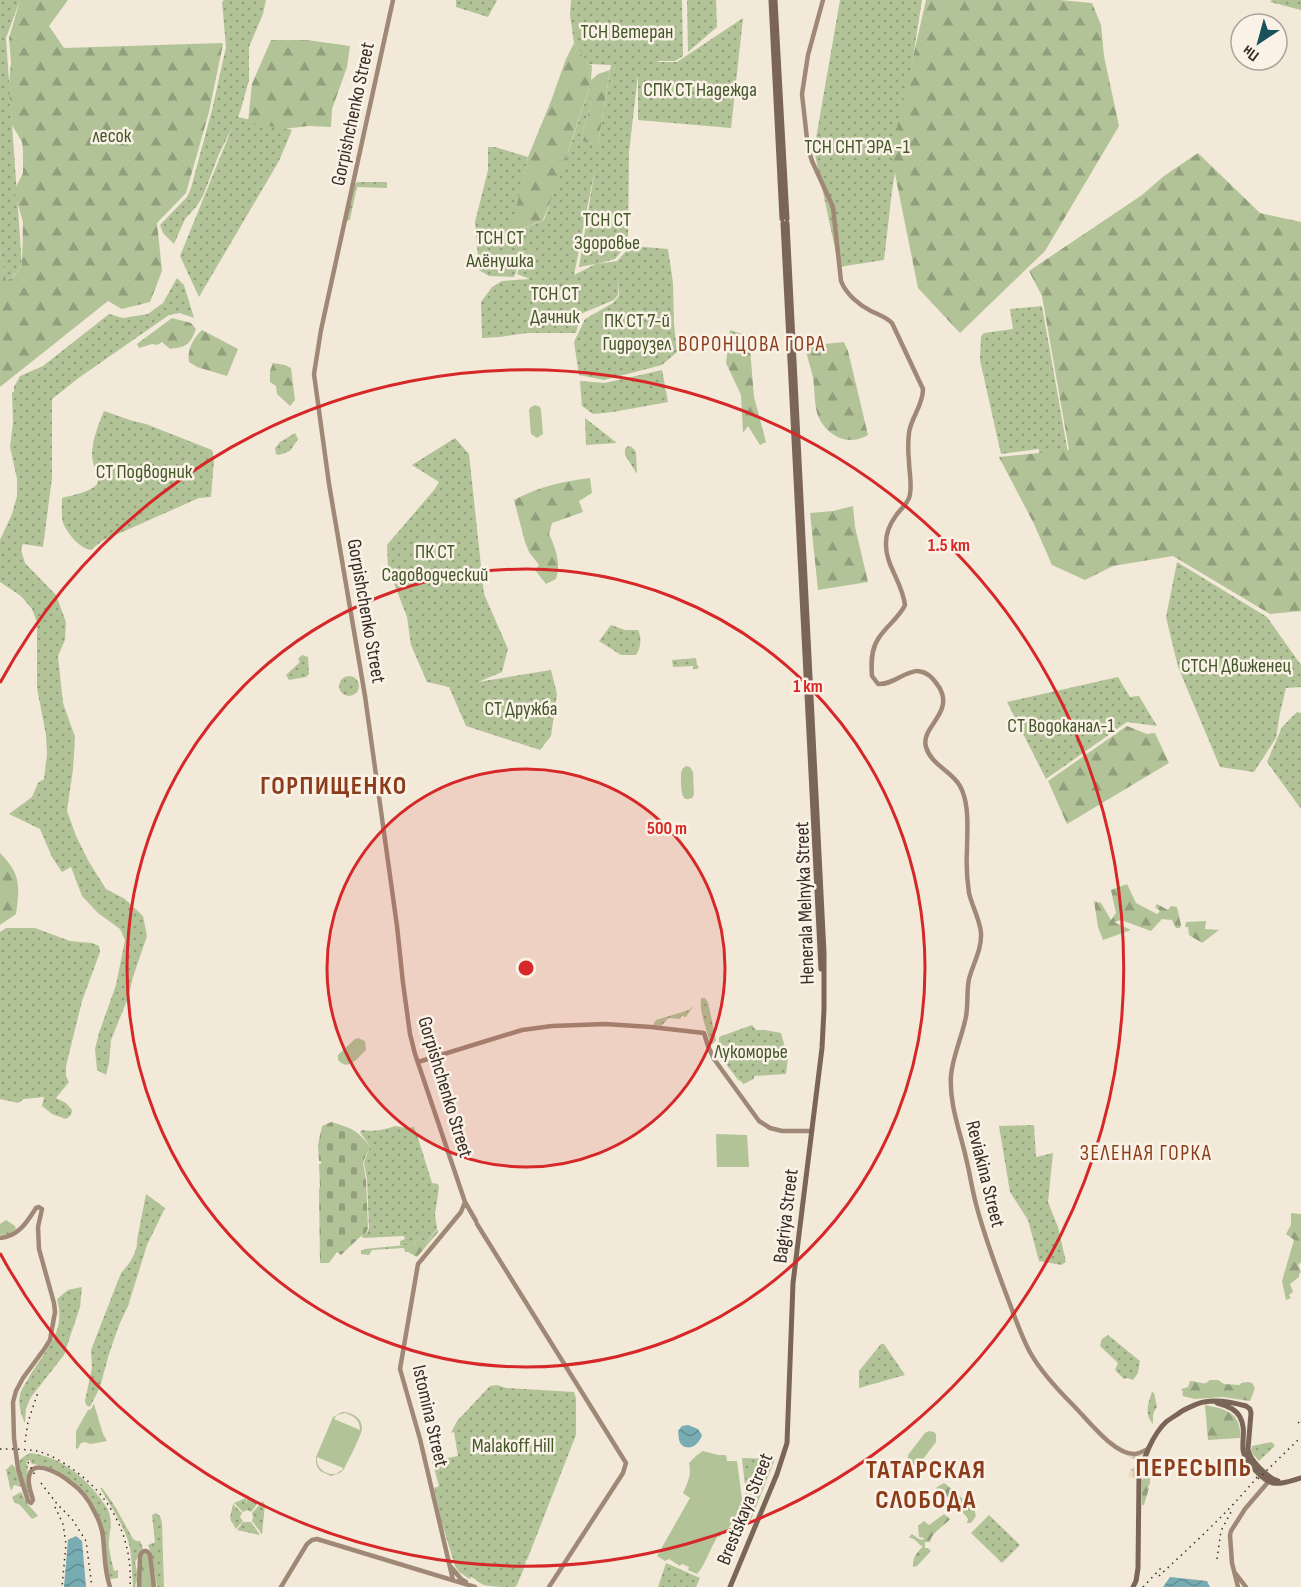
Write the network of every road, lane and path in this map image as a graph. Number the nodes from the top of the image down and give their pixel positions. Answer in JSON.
{"nodes":[{"id":1,"x":393,"y":0,"type":"edge"},
{"id":2,"x":773,"y":0,"type":"edge"},
{"id":3,"x":823,"y":0,"type":"edge"},
{"id":4,"x":824,"y":994,"type":"joint"},
{"id":5,"x":418,"y":1062,"type":"junction"},
{"id":6,"x":812,"y":1131,"type":"junction"},
{"id":7,"x":465,"y":1202,"type":"junction"},
{"id":8,"x":462,"y":1211,"type":"junction"},
{"id":9,"x":471,"y":1212,"type":"junction"},
{"id":10,"x":0,"y":1238,"type":"edge"},
{"id":11,"x":1212,"y":1401,"type":"junction"},
{"id":12,"x":1246,"y":1406,"type":"junction"},
{"id":13,"x":1251,"y":1415,"type":"junction"},
{"id":14,"x":1240,"y":1416,"type":"junction"},
{"id":15,"x":1247,"y":1433,"type":"junction"},
{"id":16,"x":787,"y":1443,"type":"joint"},
{"id":17,"x":1149,"y":1448,"type":"junction"},
{"id":18,"x":1133,"y":1454,"type":"junction"},
{"id":19,"x":1141,"y":1465,"type":"junction"},
{"id":20,"x":1262,"y":1476,"type":"junction"},
{"id":21,"x":1301,"y":1478,"type":"edge"},
{"id":22,"x":1270,"y":1480,"type":"junction"},
{"id":23,"x":1261,"y":1490,"type":"junction"},
{"id":24,"x":450,"y":1565,"type":"junction"},
{"id":25,"x":1234,"y":1572,"type":"junction"},
{"id":26,"x":438,"y":1575,"type":"junction"},
{"id":27,"x":453,"y":1580,"type":"junction"},
{"id":28,"x":110,"y":1587,"type":"edge"},
{"id":29,"x":139,"y":1587,"type":"edge"},
{"id":30,"x":154,"y":1587,"type":"edge"},
{"id":31,"x":281,"y":1587,"type":"edge"},
{"id":32,"x":475,"y":1587,"type":"edge"},
{"id":33,"x":549,"y":1587,"type":"edge"},
{"id":34,"x":730,"y":1587,"type":"edge"},
{"id":35,"x":1133,"y":1587,"type":"edge"},
{"id":36,"x":1238,"y":1587,"type":"edge"},
{"id":37,"x":1246,"y":1587,"type":"edge"}],
"edges":[{"from":1,"to":5,"type":"main road","name":"Gorpishchenko Street"},
{"from":2,"to":4,"type":"main road","name":"Henerala Melnyka Street"},
{"from":3,"to":18,"type":"main road","name":"Reviakina Street"},
{"from":4,"to":6,"type":"main road","name":"Bagriya Street"},
{"from":5,"to":6,"type":"main road"},
{"from":5,"to":7,"type":"main road","name":"Gorpishchenko Street"},
{"from":6,"to":16,"type":"main road","name":"Bagriya Street"},
{"from":7,"to":8,"type":"main road","name":"Istomina Street"},
{"from":7,"to":9,"type":"main road","name":"Gorpishchenko Street"},
{"from":8,"to":9,"type":"main road"},
{"from":8,"to":24,"type":"main road","name":"Istomina Street"},
{"from":9,"to":33,"type":"main road","name":"Gorpishchenko Street"},
{"from":10,"to":28,"type":"main road"},
{"from":11,"to":12,"type":"main road"},
{"from":11,"to":14,"type":"main road"},
{"from":11,"to":17,"type":"main road"},
{"from":12,"to":13,"type":"main road"},
{"from":12,"to":14,"type":"main road"},
{"from":13,"to":14,"type":"main road"},
{"from":13,"to":15,"type":"main road"},
{"from":14,"to":15,"type":"main road"},
{"from":15,"to":20,"type":"main road"},
{"from":15,"to":22,"type":"main road"},
{"from":16,"to":34,"type":"main road","name":"Brestskaya Street"},
{"from":17,"to":18,"type":"main road"},
{"from":17,"to":19,"type":"main road"},
{"from":18,"to":19,"type":"main road"},
{"from":19,"to":35,"type":"main road"},
{"from":20,"to":22,"type":"main road"},
{"from":20,"to":23,"type":"main road"},
{"from":21,"to":22,"type":"main road"},
{"from":22,"to":23,"type":"main road"},
{"from":23,"to":25,"type":"main road"},
{"from":24,"to":26,"type":"main road"},
{"from":24,"to":27,"type":"main road","name":"Istomina Street"},
{"from":24,"to":32,"type":"main road"},
{"from":25,"to":36,"type":"main road"},
{"from":25,"to":37,"type":"main road"},
{"from":26,"to":27,"type":"main road"},
{"from":26,"to":31,"type":"main road"},
{"from":27,"to":32,"type":"main road"},
{"from":29,"to":30,"type":"main road"}]}
